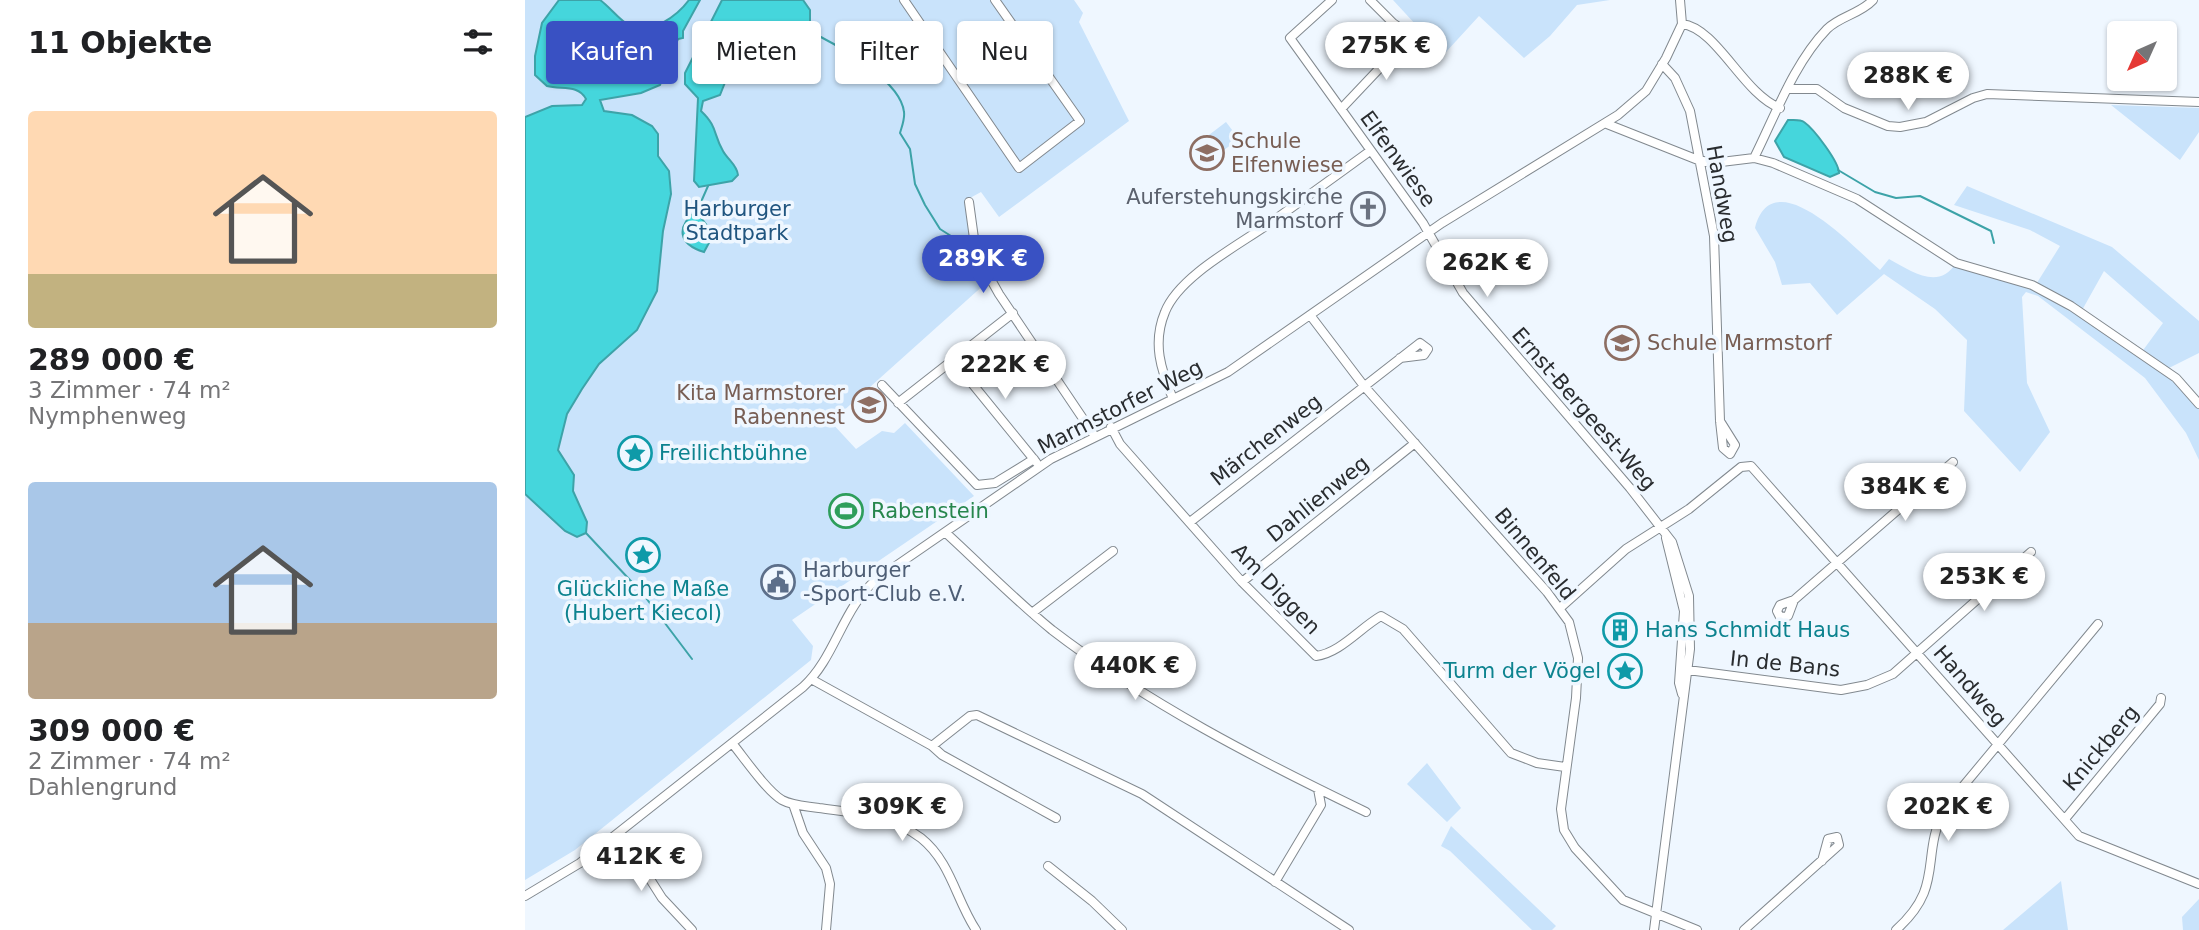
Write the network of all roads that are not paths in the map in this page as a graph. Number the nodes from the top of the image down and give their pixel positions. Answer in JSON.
{"nodes":[{"id":1,"x":904,"y":0,"type":"edge"},
{"id":2,"x":995,"y":0,"type":"edge"},
{"id":3,"x":1332,"y":0,"type":"edge"},
{"id":4,"x":1370,"y":0,"type":"edge"},
{"id":5,"x":1680,"y":0,"type":"edge"},
{"id":6,"x":1873,"y":0,"type":"edge"},
{"id":7,"x":1682,"y":24,"type":"junction"},
{"id":8,"x":1410,"y":36,"type":"junction"},
{"id":9,"x":1433,"y":51,"type":"dead end"},
{"id":10,"x":1663,"y":64,"type":"junction"},
{"id":11,"x":1790,"y":89,"type":"junction"},
{"id":12,"x":2199,"y":102,"type":"edge"},
{"id":13,"x":1780,"y":108,"type":"junction"},
{"id":14,"x":1341,"y":109,"type":"junction"},
{"id":15,"x":1607,"y":124,"type":"junction"},
{"id":16,"x":1370,"y":151,"type":"junction"},
{"id":17,"x":1754,"y":158,"type":"junction"},
{"id":18,"x":1698,"y":160,"type":"junction"},
{"id":19,"x":969,"y":202,"type":"dead end"},
{"id":20,"x":1427,"y":233,"type":"junction"},
{"id":21,"x":1013,"y":313,"type":"junction"},
{"id":22,"x":1310,"y":315,"type":"junction"},
{"id":23,"x":1400,"y":359,"type":"dead end"},
{"id":24,"x":953,"y":360,"type":"junction"},
{"id":25,"x":882,"y":385,"type":"dead end"},
{"id":26,"x":1364,"y":386,"type":"junction"},
{"id":27,"x":1173,"y":400,"type":"junction"},
{"id":28,"x":898,"y":403,"type":"junction"},
{"id":29,"x":2199,"y":404,"type":"edge"},
{"id":30,"x":1720,"y":421,"type":"dead end"},
{"id":31,"x":1111,"y":428,"type":"junction"},
{"id":32,"x":1094,"y":435,"type":"junction"},
{"id":33,"x":1415,"y":443,"type":"junction"},
{"id":34,"x":1034,"y":459,"type":"junction"},
{"id":35,"x":1953,"y":462,"type":"dead end"},
{"id":36,"x":1040,"y":467,"type":"junction"},
{"id":37,"x":1190,"y":522,"type":"junction"},
{"id":38,"x":1660,"y":528,"type":"junction"},
{"id":39,"x":946,"y":533,"type":"junction"},
{"id":40,"x":1113,"y":551,"type":"dead end"},
{"id":41,"x":2031,"y":552,"type":"dead end"},
{"id":42,"x":1837,"y":562,"type":"junction"},
{"id":43,"x":1242,"y":582,"type":"junction"},
{"id":44,"x":1794,"y":600,"type":"dead end"},
{"id":45,"x":1560,"y":608,"type":"junction"},
{"id":46,"x":1033,"y":613,"type":"junction"},
{"id":47,"x":2098,"y":624,"type":"dead end"},
{"id":48,"x":1917,"y":653,"type":"junction"},
{"id":49,"x":1684,"y":669,"type":"junction"},
{"id":50,"x":811,"y":678,"type":"junction"},
{"id":51,"x":2161,"y":698,"type":"dead end"},
{"id":52,"x":732,"y":743,"type":"junction"},
{"id":53,"x":1997,"y":744,"type":"junction"},
{"id":54,"x":932,"y":746,"type":"junction"},
{"id":55,"x":1566,"y":768,"type":"junction"},
{"id":56,"x":1318,"y":789,"type":"junction"},
{"id":57,"x":793,"y":804,"type":"junction"},
{"id":58,"x":1366,"y":812,"type":"dead end"},
{"id":59,"x":1056,"y":818,"type":"dead end"},
{"id":60,"x":2065,"y":819,"type":"junction"},
{"id":61,"x":621,"y":832,"type":"junction"},
{"id":62,"x":1822,"y":861,"type":"dead end"},
{"id":63,"x":1048,"y":866,"type":"dead end"},
{"id":64,"x":1275,"y":882,"type":"junction"},
{"id":65,"x":2199,"y":884,"type":"edge"},
{"id":66,"x":525,"y":896,"type":"edge"},
{"id":67,"x":1656,"y":914,"type":"junction"},
{"id":68,"x":692,"y":930,"type":"edge"},
{"id":69,"x":826,"y":930,"type":"edge"},
{"id":70,"x":976,"y":930,"type":"edge"},
{"id":71,"x":1122,"y":930,"type":"edge"},
{"id":72,"x":1349,"y":930,"type":"edge"},
{"id":73,"x":1654,"y":930,"type":"edge"},
{"id":74,"x":1697,"y":930,"type":"edge"},
{"id":75,"x":1744,"y":930,"type":"edge"},
{"id":76,"x":1896,"y":930,"type":"edge"}],
"edges":[{"from":1,"to":2,"type":"street"},
{"from":3,"to":14,"type":"street","name":"Elfenwiese"},
{"from":4,"to":8,"type":"street"},
{"from":5,"to":7,"type":"street"},
{"from":6,"to":11,"type":"street"},
{"from":7,"to":10,"type":"street","name":"Marmstorfer Weg"},
{"from":7,"to":13,"type":"street"},
{"from":8,"to":9,"type":"street"},
{"from":8,"to":14,"type":"street"},
{"from":10,"to":15,"type":"street","name":"Marmstorfer Weg"},
{"from":10,"to":18,"type":"street","name":"Handweg"},
{"from":11,"to":12,"type":"street"},
{"from":11,"to":13,"type":"street"},
{"from":13,"to":17,"type":"street"},
{"from":14,"to":16,"type":"street","name":"Elfenwiese"},
{"from":15,"to":18,"type":"street"},
{"from":15,"to":20,"type":"street","name":"Marmstorfer Weg"},
{"from":16,"to":20,"type":"street","name":"Elfenwiese"},
{"from":16,"to":27,"type":"street"},
{"from":17,"to":18,"type":"street"},
{"from":17,"to":29,"type":"street"},
{"from":18,"to":30,"type":"street","name":"Handweg"},
{"from":19,"to":21,"type":"street"},
{"from":20,"to":22,"type":"street","name":"Marmstorfer Weg"},
{"from":20,"to":38,"type":"street","name":"Ernst-Bergeest-Weg"},
{"from":21,"to":24,"type":"street"},
{"from":21,"to":32,"type":"street"},
{"from":22,"to":26,"type":"street","name":"Binnenfeld"},
{"from":22,"to":27,"type":"street","name":"Marmstorfer Weg"},
{"from":23,"to":26,"type":"street","name":"Märchenweg"},
{"from":24,"to":28,"type":"street"},
{"from":24,"to":34,"type":"street"},
{"from":25,"to":28,"type":"street"},
{"from":26,"to":33,"type":"street","name":"Binnenfeld"},
{"from":26,"to":37,"type":"street","name":"Märchenweg"},
{"from":27,"to":31,"type":"street","name":"Marmstorfer Weg"},
{"from":28,"to":34,"type":"street","name":"Marmstorfer Weg"},
{"from":31,"to":32,"type":"street","name":"Marmstorfer Weg"},
{"from":31,"to":37,"type":"street","name":"Am Diggen"},
{"from":32,"to":36,"type":"street","name":"Marmstorfer Weg"},
{"from":33,"to":43,"type":"street","name":"Dahlienweg"},
{"from":33,"to":45,"type":"street","name":"Binnenfeld"},
{"from":34,"to":36,"type":"street"},
{"from":35,"to":42,"type":"street"},
{"from":36,"to":39,"type":"street","name":"Marmstorfer Weg"},
{"from":37,"to":43,"type":"street","name":"Am Diggen"},
{"from":38,"to":42,"type":"street","name":"Handweg"},
{"from":38,"to":45,"type":"street"},
{"from":38,"to":49,"type":"street","name":"Ernst-Bergeest-Weg"},
{"from":39,"to":46,"type":"street"},
{"from":39,"to":50,"type":"street","name":"Marmstorfer Weg"},
{"from":40,"to":46,"type":"street"},
{"from":41,"to":48,"type":"street","name":"In de Bans"},
{"from":42,"to":44,"type":"street"},
{"from":42,"to":48,"type":"street","name":"Handweg"},
{"from":43,"to":55,"type":"street","name":"Am Diggen"},
{"from":45,"to":55,"type":"street","name":"Binnenfeld"},
{"from":46,"to":56,"type":"street"},
{"from":47,"to":53,"type":"street"},
{"from":48,"to":49,"type":"street","name":"In de Bans"},
{"from":48,"to":53,"type":"street","name":"Handweg"},
{"from":49,"to":67,"type":"street","name":"Ernst-Bergeest-Weg"},
{"from":50,"to":52,"type":"street","name":"Marmstorfer Weg"},
{"from":50,"to":54,"type":"street"},
{"from":51,"to":60,"type":"street","name":"Knickberg"},
{"from":52,"to":57,"type":"street"},
{"from":52,"to":61,"type":"street","name":"Marmstorfer Weg"},
{"from":53,"to":60,"type":"street","name":"Handweg"},
{"from":53,"to":76,"type":"street"},
{"from":54,"to":59,"type":"street"},
{"from":54,"to":64,"type":"street"},
{"from":55,"to":67,"type":"street","name":"Binnenfeld"},
{"from":56,"to":58,"type":"street"},
{"from":56,"to":64,"type":"street"},
{"from":57,"to":69,"type":"street"},
{"from":57,"to":70,"type":"street"},
{"from":60,"to":65,"type":"street","name":"Handweg"},
{"from":61,"to":66,"type":"street","name":"Marmstorfer Weg"},
{"from":61,"to":68,"type":"street"},
{"from":62,"to":75,"type":"street"},
{"from":63,"to":71,"type":"street"},
{"from":64,"to":72,"type":"street"},
{"from":67,"to":73,"type":"street","name":"Ernst-Bergeest-Weg"},
{"from":67,"to":74,"type":"street","name":"Binnenfeld"}]}
